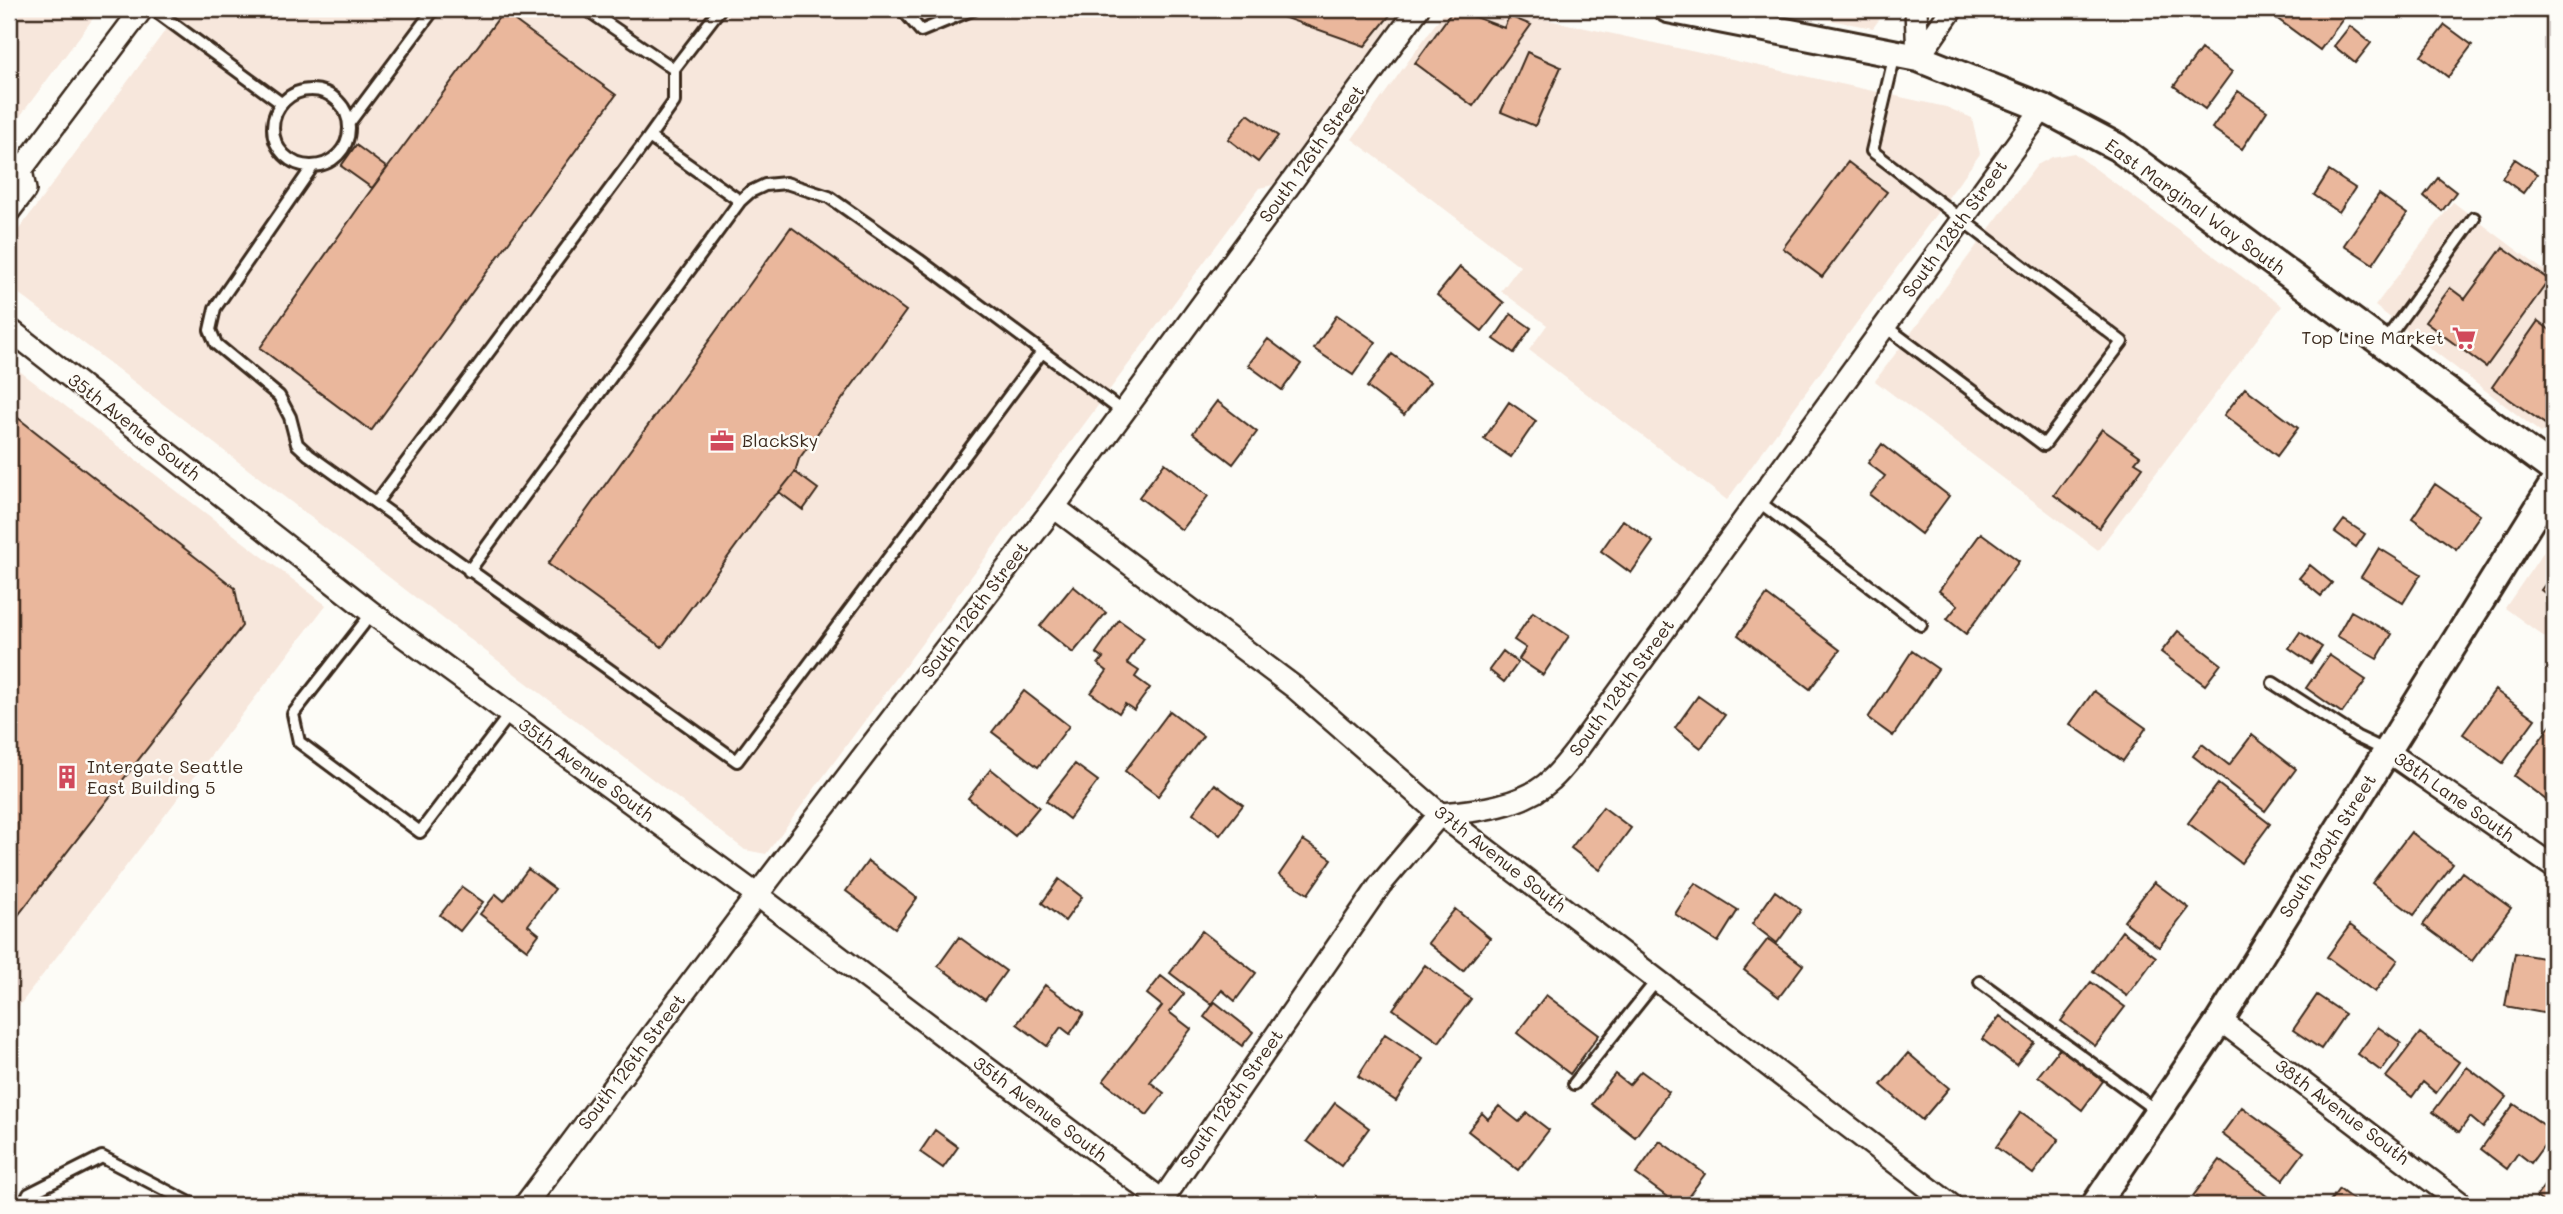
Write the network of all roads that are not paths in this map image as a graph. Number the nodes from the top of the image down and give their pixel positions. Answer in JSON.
{"nodes":[{"id":1,"x":142,"y":9,"type":"edge"},
{"id":2,"x":153,"y":9,"type":"edge"},
{"id":3,"x":434,"y":9,"type":"edge"},
{"id":4,"x":586,"y":9,"type":"edge"},
{"id":5,"x":720,"y":9,"type":"edge"},
{"id":6,"x":902,"y":9,"type":"edge"},
{"id":7,"x":974,"y":9,"type":"edge"},
{"id":8,"x":1418,"y":9,"type":"edge"},
{"id":9,"x":1668,"y":9,"type":"edge"},
{"id":10,"x":1916,"y":9,"type":"edge"},
{"id":11,"x":1952,"y":9,"type":"edge"},
{"id":12,"x":1906,"y":56,"type":"junction"},
{"id":13,"x":674,"y":69,"type":"junction"},
{"id":14,"x":281,"y":103,"type":"junction"},
{"id":15,"x":2043,"y":108,"type":"junction"},
{"id":16,"x":349,"y":123,"type":"junction"},
{"id":17,"x":649,"y":137,"type":"junction"},
{"id":18,"x":313,"y":166,"type":"junction"},
{"id":19,"x":15,"y":171,"type":"edge"},
{"id":20,"x":740,"y":201,"type":"junction"},
{"id":21,"x":9,"y":211,"type":"edge"},
{"id":22,"x":2474,"y":218,"type":"dead end"},
{"id":23,"x":1961,"y":221,"type":"junction"},
{"id":24,"x":1885,"y":326,"type":"junction"},
{"id":25,"x":9,"y":329,"type":"edge"},
{"id":26,"x":2383,"y":344,"type":"junction"},
{"id":27,"x":1042,"y":352,"type":"junction"},
{"id":28,"x":1123,"y":412,"type":"junction"},
{"id":29,"x":2554,"y":470,"type":"edge"},
{"id":30,"x":2554,"y":483,"type":"edge"},
{"id":31,"x":1758,"y":501,"type":"junction"},
{"id":32,"x":376,"y":503,"type":"junction"},
{"id":33,"x":1054,"y":507,"type":"junction"},
{"id":34,"x":469,"y":571,"type":"junction"},
{"id":35,"x":372,"y":613,"type":"junction"},
{"id":36,"x":1921,"y":625,"type":"dead end"},
{"id":37,"x":2273,"y":683,"type":"dead end"},
{"id":38,"x":509,"y":715,"type":"junction"},
{"id":39,"x":2387,"y":751,"type":"junction"},
{"id":40,"x":1440,"y":814,"type":"junction"},
{"id":41,"x":2554,"y":867,"type":"edge"},
{"id":42,"x":757,"y":895,"type":"junction"},
{"id":43,"x":1657,"y":980,"type":"junction"},
{"id":44,"x":1980,"y":982,"type":"dead end"},
{"id":45,"x":2220,"y":1020,"type":"junction"},
{"id":46,"x":1574,"y":1084,"type":"dead end"},
{"id":47,"x":2158,"y":1112,"type":"junction"},
{"id":48,"x":1163,"y":1204,"type":"edge"},
{"id":49,"x":23,"y":1205,"type":"edge"},
{"id":50,"x":194,"y":1205,"type":"edge"},
{"id":51,"x":525,"y":1205,"type":"edge"},
{"id":52,"x":1951,"y":1205,"type":"edge"},
{"id":53,"x":2095,"y":1205,"type":"edge"},
{"id":54,"x":2463,"y":1205,"type":"edge"}],
"edges":[{"from":1,"to":19,"type":"street"},
{"from":2,"to":14,"type":"lane"},
{"from":3,"to":16,"type":"lane"},
{"from":4,"to":13,"type":"lane"},
{"from":5,"to":13,"type":"lane"},
{"from":6,"to":7,"type":"lane"},
{"from":8,"to":28,"type":"street","name":"South 126th Street"},
{"from":9,"to":12,"type":"street","name":"East Marginal Way South"},
{"from":10,"to":12,"type":"street"},
{"from":11,"to":12,"type":"street"},
{"from":12,"to":15,"type":"street","name":"East Marginal Way South"},
{"from":12,"to":23,"type":"lane"},
{"from":13,"to":17,"type":"lane"},
{"from":14,"to":16,"type":"lane"},
{"from":14,"to":18,"type":"lane"},
{"from":15,"to":23,"type":"street","name":"South 128th Street"},
{"from":15,"to":26,"type":"street","name":"East Marginal Way South"},
{"from":16,"to":18,"type":"lane"},
{"from":17,"to":20,"type":"lane"},
{"from":17,"to":32,"type":"lane"},
{"from":18,"to":32,"type":"lane"},
{"from":19,"to":21,"type":"street"},
{"from":20,"to":27,"type":"lane"},
{"from":20,"to":34,"type":"lane"},
{"from":22,"to":26,"type":"lane"},
{"from":23,"to":24,"type":"street","name":"South 128th Street"},
{"from":23,"to":24,"type":"lane"},
{"from":24,"to":31,"type":"street","name":"South 128th Street"},
{"from":25,"to":35,"type":"street","name":"35th Avenue South"},
{"from":26,"to":29,"type":"street","name":"East Marginal Way South"},
{"from":27,"to":28,"type":"lane"},
{"from":27,"to":34,"type":"lane"},
{"from":28,"to":33,"type":"street","name":"South 126th Street"},
{"from":30,"to":39,"type":"street","name":"South 130th Street"},
{"from":31,"to":36,"type":"lane"},
{"from":31,"to":40,"type":"street","name":"South 128th Street"},
{"from":32,"to":34,"type":"lane"},
{"from":33,"to":40,"type":"street","name":"37th Avenue South"},
{"from":33,"to":42,"type":"street","name":"South 126th Street"},
{"from":35,"to":38,"type":"street","name":"35th Avenue South"},
{"from":35,"to":38,"type":"lane"},
{"from":37,"to":39,"type":"lane"},
{"from":38,"to":42,"type":"street","name":"35th Avenue South"},
{"from":39,"to":41,"type":"street","name":"38th Lane South"},
{"from":39,"to":45,"type":"street","name":"South 130th Street"},
{"from":40,"to":43,"type":"street","name":"37th Avenue South"},
{"from":40,"to":48,"type":"street","name":"South 128th Street"},
{"from":42,"to":48,"type":"street","name":"35th Avenue South"},
{"from":42,"to":51,"type":"street","name":"South 126th Street"},
{"from":43,"to":46,"type":"lane"},
{"from":43,"to":52,"type":"street","name":"37th Avenue South"},
{"from":44,"to":47,"type":"lane"},
{"from":45,"to":47,"type":"street","name":"South 130th Street"},
{"from":45,"to":54,"type":"street","name":"38th Avenue South"},
{"from":47,"to":53,"type":"street","name":"South 130th Street"},
{"from":49,"to":50,"type":"lane"}]}
